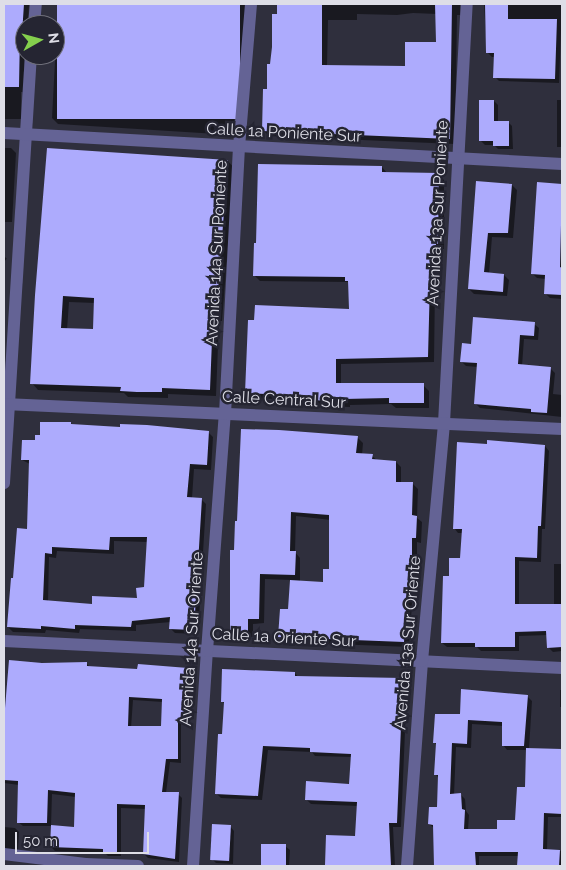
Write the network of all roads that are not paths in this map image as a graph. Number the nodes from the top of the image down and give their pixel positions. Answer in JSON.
{"nodes":[{"id":1,"x":251,"y":4,"type":"edge"},
{"id":2,"x":467,"y":4,"type":"edge"},
{"id":3,"x":30,"y":65,"type":"edge"},
{"id":4,"x":4,"y":133,"type":"edge"},
{"id":5,"x":25,"y":134,"type":"junction"},
{"id":6,"x":238,"y":147,"type":"junction"},
{"id":7,"x":456,"y":159,"type":"junction"},
{"id":8,"x":562,"y":164,"type":"edge"},
{"id":9,"x":7,"y":404,"type":"edge"},
{"id":10,"x":225,"y":414,"type":"junction"},
{"id":11,"x":444,"y":423,"type":"junction"},
{"id":12,"x":562,"y":429,"type":"edge"},
{"id":13,"x":4,"y":483,"type":"edge"},
{"id":14,"x":4,"y":642,"type":"edge"},
{"id":15,"x":207,"y":651,"type":"junction"},
{"id":16,"x":422,"y":661,"type":"junction"},
{"id":17,"x":562,"y":668,"type":"edge"},
{"id":18,"x":4,"y":854,"type":"edge"},
{"id":19,"x":138,"y":866,"type":"edge"},
{"id":20,"x":194,"y":866,"type":"edge"},
{"id":21,"x":407,"y":866,"type":"edge"}],
"edges":[{"from":1,"to":6,"type":"street","name":"Avenida 14a Sur Poniente"},
{"from":2,"to":7,"type":"street","name":"Avenida 13a Sur Poniente"},
{"from":3,"to":5,"type":"street"},
{"from":4,"to":5,"type":"street","name":"Calle 1a Poniente Sur"},
{"from":5,"to":6,"type":"street","name":"Calle 1a Poniente Sur"},
{"from":5,"to":9,"type":"street"},
{"from":6,"to":7,"type":"street","name":"Calle 1a Poniente Sur"},
{"from":6,"to":10,"type":"street","name":"Avenida 14a Sur Poniente"},
{"from":7,"to":8,"type":"street","name":"Calle 1a Poniente Sur"},
{"from":7,"to":11,"type":"street","name":"Avenida 13a Sur Poniente"},
{"from":9,"to":10,"type":"street","name":"Calle Central Sur"},
{"from":9,"to":13,"type":"street"},
{"from":10,"to":11,"type":"street","name":"Calle Central Sur"},
{"from":10,"to":15,"type":"street","name":"Avenida 14a Sur Oriente"},
{"from":11,"to":12,"type":"street","name":"Calle Central Sur"},
{"from":11,"to":16,"type":"street","name":"Avenida 13a Sur Oriente"},
{"from":14,"to":15,"type":"street","name":"Calle 1a Oriente Sur"},
{"from":15,"to":16,"type":"street","name":"Calle 1a Oriente Sur"},
{"from":15,"to":20,"type":"street","name":"Avenida 14a Sur Oriente"},
{"from":16,"to":17,"type":"street","name":"Calle 1a Oriente Sur"},
{"from":16,"to":21,"type":"street","name":"Avenida 13a Sur Oriente"},
{"from":18,"to":19,"type":"street"}]}
